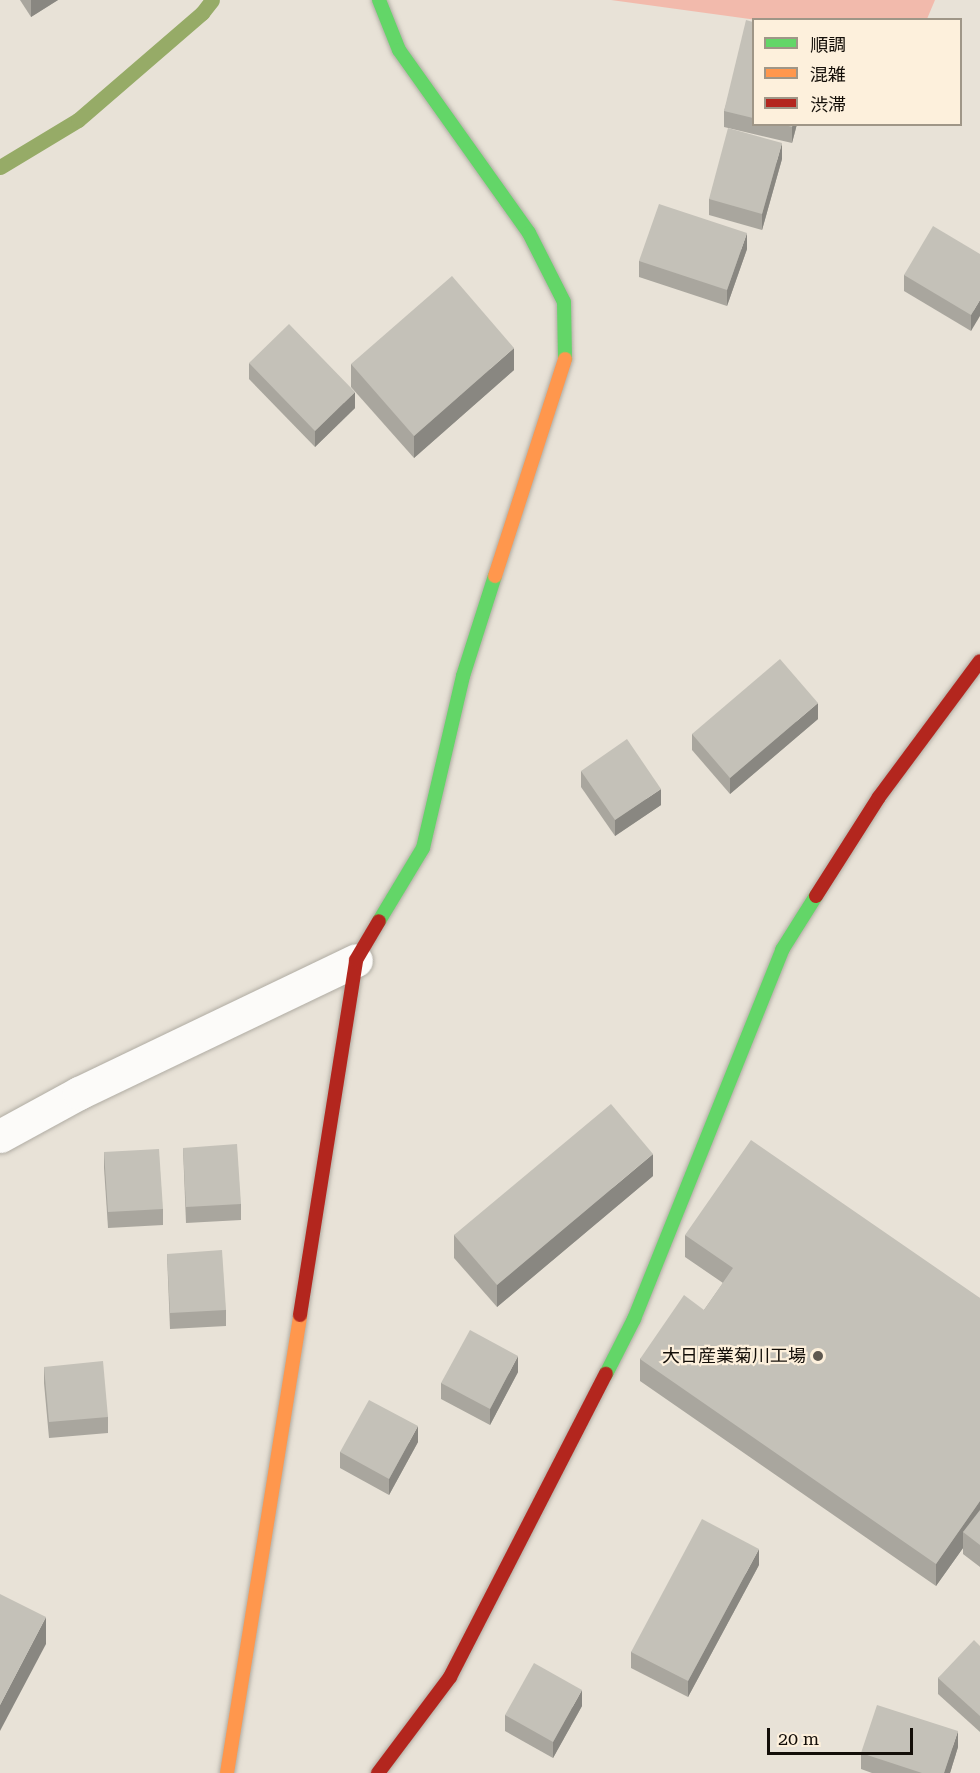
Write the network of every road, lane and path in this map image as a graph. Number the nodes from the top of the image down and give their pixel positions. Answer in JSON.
{"nodes":[{"id":1,"x":379,"y":0,"type":"edge"},
{"id":2,"x":980,"y":661,"type":"edge"},
{"id":3,"x":356,"y":960,"type":"junction"},
{"id":4,"x":0,"y":1136,"type":"edge"},
{"id":5,"x":227,"y":1773,"type":"edge"},
{"id":6,"x":378,"y":1773,"type":"edge"}],
"edges":[{"from":1,"to":3,"type":"street"},
{"from":2,"to":6,"type":"street"},
{"from":3,"to":4,"type":"street"},
{"from":3,"to":5,"type":"street"}]}
